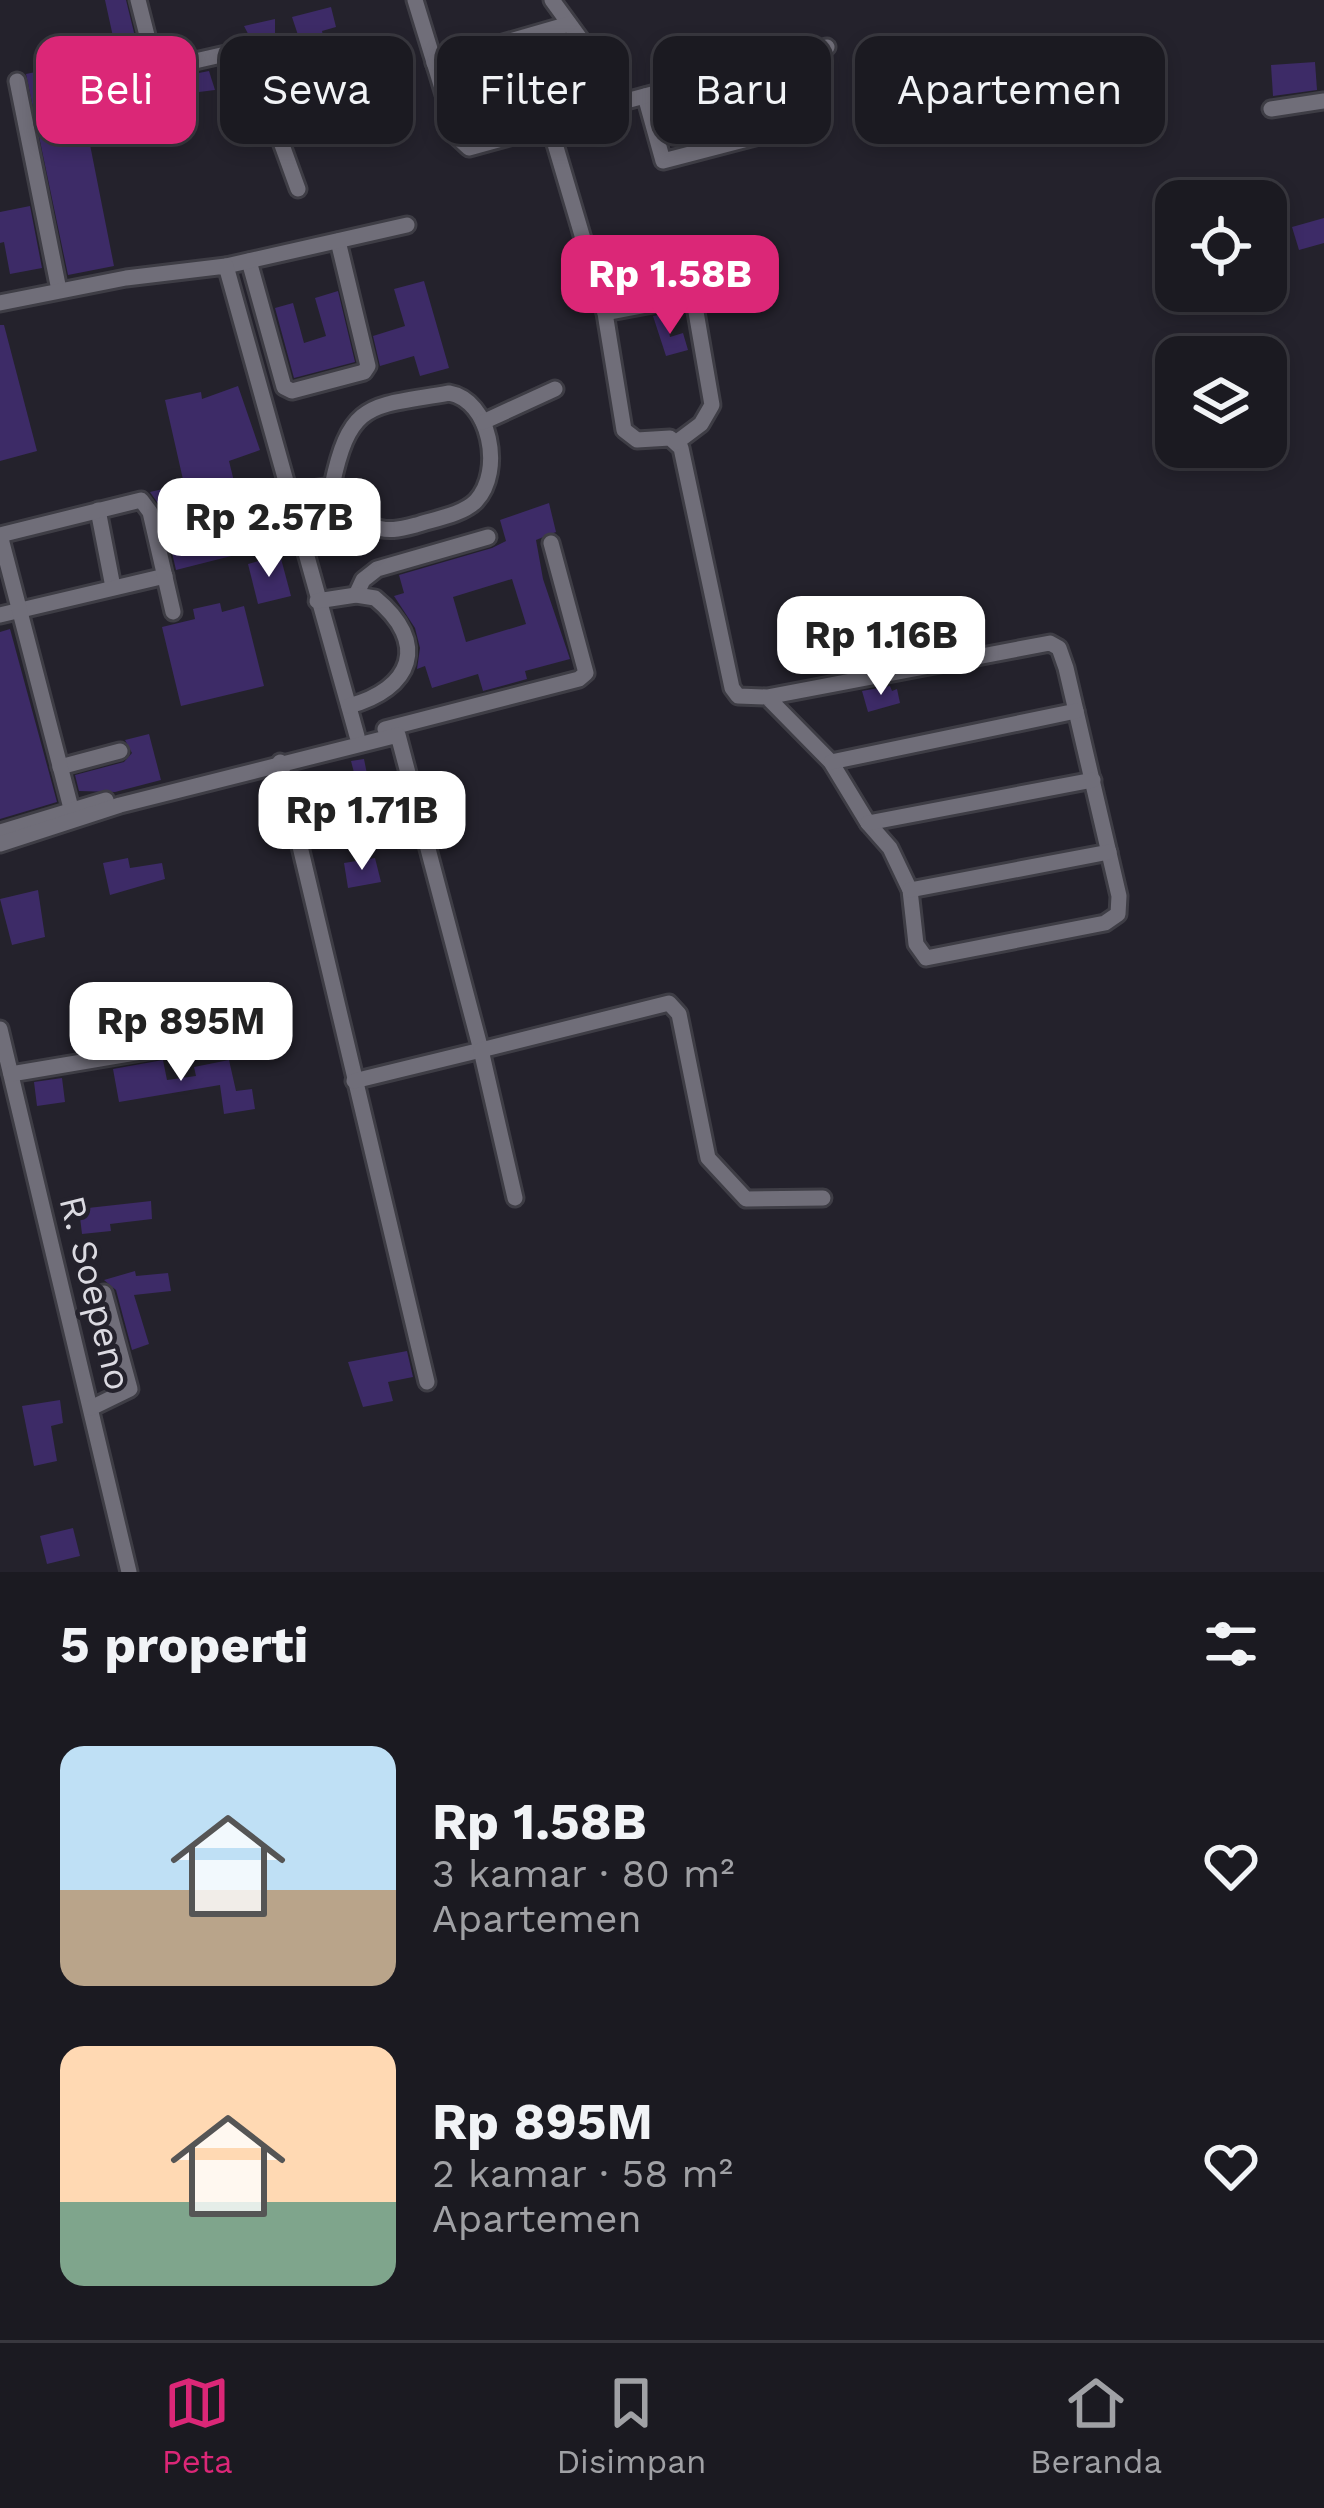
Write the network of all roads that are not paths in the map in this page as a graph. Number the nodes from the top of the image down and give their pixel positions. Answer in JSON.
{"nodes":[{"id":1,"x":138,"y":0,"type":"edge"},
{"id":2,"x":415,"y":0,"type":"edge"},
{"id":3,"x":552,"y":0,"type":"edge"},
{"id":4,"x":569,"y":24,"type":"junction"},
{"id":5,"x":578,"y":36,"type":"edge"},
{"id":6,"x":434,"y":63,"type":"junction"},
{"id":7,"x":437,"y":73,"type":"edge"},
{"id":8,"x":17,"y":81,"type":"dead end"},
{"id":9,"x":653,"y":94,"type":"edge"},
{"id":10,"x":645,"y":96,"type":"junction"},
{"id":11,"x":629,"y":100,"type":"edge"},
{"id":12,"x":1324,"y":101,"type":"edge"},
{"id":13,"x":1271,"y":109,"type":"dead end"},
{"id":14,"x":653,"y":125,"type":"edge"},
{"id":15,"x":555,"y":144,"type":"edge"},
{"id":16,"x":658,"y":144,"type":"edge"},
{"id":17,"x":728,"y":144,"type":"edge"},
{"id":18,"x":298,"y":189,"type":"dead end"},
{"id":19,"x":407,"y":225,"type":"dead end"},
{"id":20,"x":338,"y":241,"type":"junction"},
{"id":21,"x":249,"y":261,"type":"junction"},
{"id":22,"x":226,"y":266,"type":"junction"},
{"id":23,"x":59,"y":290,"type":"junction"},
{"id":24,"x":0,"y":303,"type":"edge"},
{"id":25,"x":605,"y":313,"type":"junction"},
{"id":26,"x":555,"y":388,"type":"dead end"},
{"id":27,"x":483,"y":422,"type":"junction"},
{"id":28,"x":676,"y":442,"type":"junction"},
{"id":29,"x":332,"y":486,"type":"junction"},
{"id":30,"x":286,"y":494,"type":"junction"},
{"id":31,"x":98,"y":510,"type":"junction"},
{"id":32,"x":488,"y":537,"type":"dead end"},
{"id":33,"x":551,"y":543,"type":"dead end"},
{"id":34,"x":165,"y":576,"type":"junction"},
{"id":35,"x":113,"y":587,"type":"junction"},
{"id":36,"x":356,"y":595,"type":"junction"},
{"id":37,"x":316,"y":601,"type":"junction"},
{"id":38,"x":21,"y":610,"type":"junction"},
{"id":39,"x":173,"y":612,"type":"dead end"},
{"id":40,"x":0,"y":615,"type":"edge"},
{"id":41,"x":767,"y":697,"type":"junction"},
{"id":42,"x":349,"y":706,"type":"junction"},
{"id":43,"x":1076,"y":711,"type":"junction"},
{"id":44,"x":357,"y":736,"type":"junction"},
{"id":45,"x":120,"y":751,"type":"dead end"},
{"id":46,"x":831,"y":761,"type":"junction"},
{"id":47,"x":280,"y":762,"type":"junction"},
{"id":48,"x":61,"y":767,"type":"junction"},
{"id":49,"x":1093,"y":780,"type":"junction"},
{"id":50,"x":72,"y":812,"type":"junction"},
{"id":51,"x":868,"y":823,"type":"junction"},
{"id":52,"x":0,"y":832,"type":"edge"},
{"id":53,"x":0,"y":844,"type":"edge"},
{"id":54,"x":1109,"y":851,"type":"junction"},
{"id":55,"x":910,"y":890,"type":"junction"},
{"id":56,"x":0,"y":1029,"type":"edge"},
{"id":57,"x":271,"y":1030,"type":"dead end"},
{"id":58,"x":481,"y":1050,"type":"junction"},
{"id":59,"x":11,"y":1074,"type":"junction"},
{"id":60,"x":354,"y":1081,"type":"junction"},
{"id":61,"x":515,"y":1198,"type":"dead end"},
{"id":62,"x":824,"y":1198,"type":"dead end"},
{"id":63,"x":104,"y":1293,"type":"dead end"},
{"id":64,"x":427,"y":1382,"type":"dead end"},
{"id":65,"x":92,"y":1408,"type":"junction"},
{"id":66,"x":130,"y":1572,"type":"edge"}],
"edges":[{"from":1,"to":18,"type":"street"},
{"from":2,"to":6,"type":"street"},
{"from":3,"to":4,"type":"street"},
{"from":4,"to":5,"type":"street"},
{"from":4,"to":6,"type":"street"},
{"from":6,"to":7,"type":"street"},
{"from":8,"to":23,"type":"street"},
{"from":9,"to":10,"type":"street"},
{"from":10,"to":11,"type":"street"},
{"from":10,"to":14,"type":"street"},
{"from":12,"to":13,"type":"street"},
{"from":15,"to":25,"type":"street"},
{"from":16,"to":17,"type":"street"},
{"from":19,"to":20,"type":"street"},
{"from":20,"to":21,"type":"street"},
{"from":20,"to":21,"type":"street"},
{"from":21,"to":22,"type":"street"},
{"from":22,"to":23,"type":"street"},
{"from":22,"to":30,"type":"street"},
{"from":23,"to":24,"type":"street"},
{"from":25,"to":28,"type":"street"},
{"from":25,"to":28,"type":"street"},
{"from":26,"to":27,"type":"street"},
{"from":27,"to":29,"type":"street"},
{"from":27,"to":29,"type":"street"},
{"from":28,"to":41,"type":"street"},
{"from":29,"to":30,"type":"street"},
{"from":30,"to":37,"type":"street"},
{"from":31,"to":34,"type":"street"},
{"from":31,"to":35,"type":"street"},
{"from":31,"to":38,"type":"street"},
{"from":32,"to":36,"type":"street"},
{"from":33,"to":44,"type":"street"},
{"from":34,"to":35,"type":"street"},
{"from":34,"to":39,"type":"street"},
{"from":35,"to":38,"type":"street"},
{"from":36,"to":37,"type":"street"},
{"from":36,"to":42,"type":"street"},
{"from":37,"to":42,"type":"street"},
{"from":38,"to":40,"type":"street"},
{"from":38,"to":48,"type":"street"},
{"from":41,"to":43,"type":"street"},
{"from":41,"to":46,"type":"street"},
{"from":42,"to":44,"type":"street"},
{"from":43,"to":46,"type":"street"},
{"from":43,"to":49,"type":"street"},
{"from":44,"to":50,"type":"street"},
{"from":45,"to":48,"type":"street"},
{"from":46,"to":51,"type":"street"},
{"from":47,"to":53,"type":"street"},
{"from":47,"to":58,"type":"street"},
{"from":47,"to":60,"type":"street"},
{"from":48,"to":50,"type":"street"},
{"from":49,"to":51,"type":"street"},
{"from":49,"to":54,"type":"street"},
{"from":50,"to":52,"type":"street"},
{"from":51,"to":55,"type":"street"},
{"from":54,"to":55,"type":"street"},
{"from":54,"to":55,"type":"street"},
{"from":56,"to":59,"type":"street","name":"R. Soepeno"},
{"from":57,"to":59,"type":"street"},
{"from":58,"to":60,"type":"street"},
{"from":58,"to":61,"type":"street"},
{"from":58,"to":62,"type":"street"},
{"from":59,"to":65,"type":"street","name":"R. Soepeno"},
{"from":60,"to":64,"type":"street"},
{"from":63,"to":65,"type":"street"},
{"from":65,"to":66,"type":"street","name":"R. Soepeno"}]}
